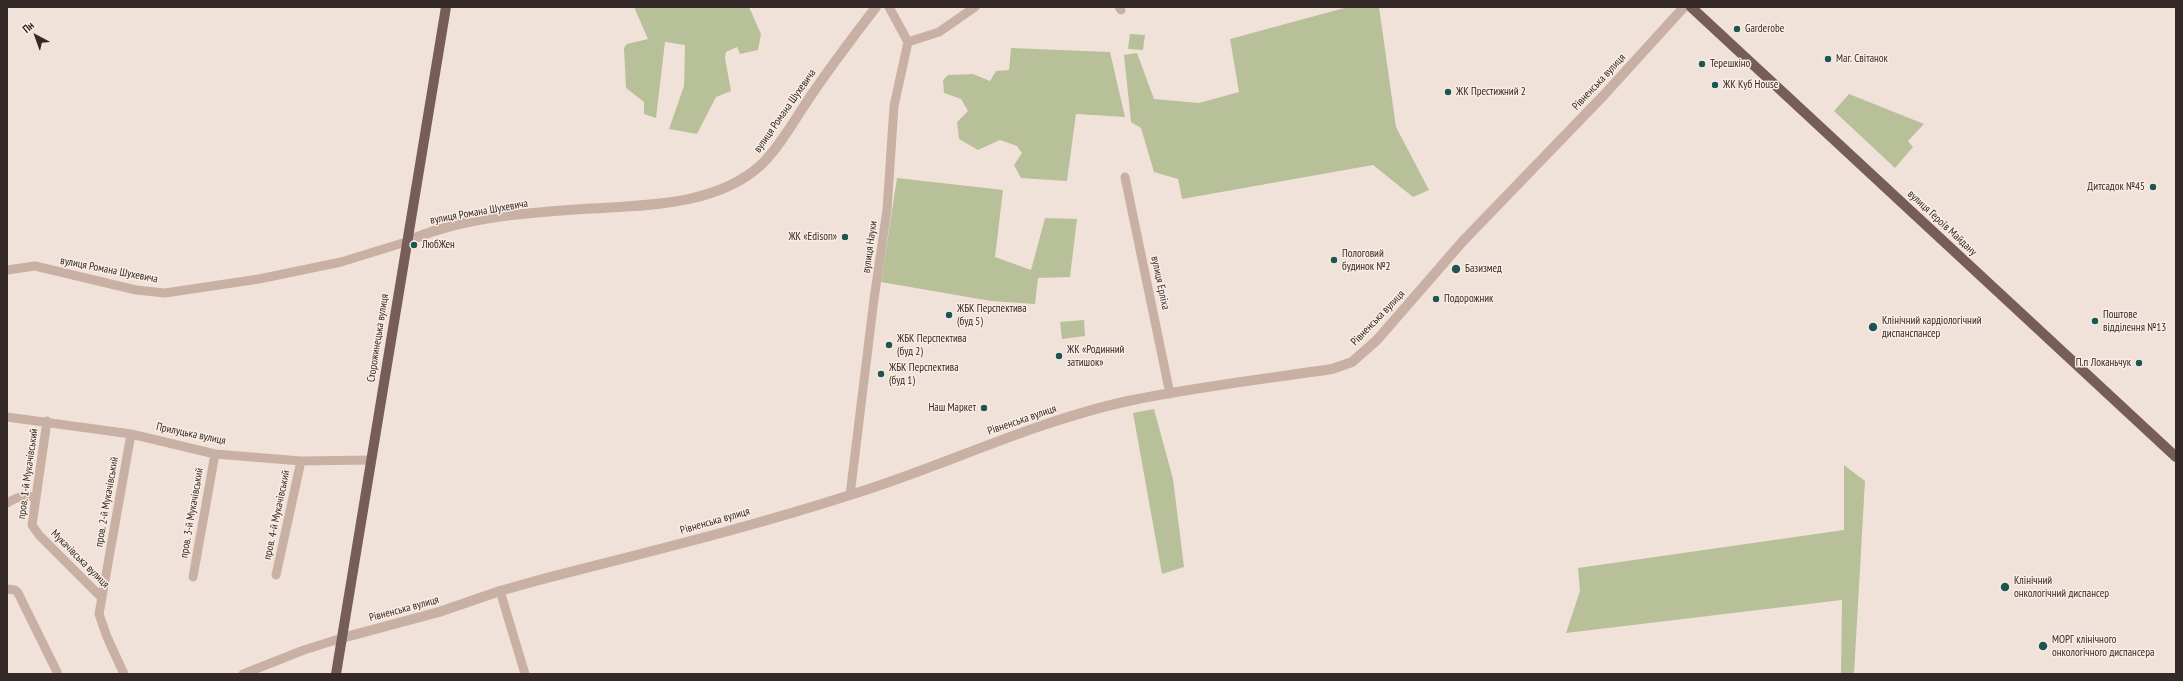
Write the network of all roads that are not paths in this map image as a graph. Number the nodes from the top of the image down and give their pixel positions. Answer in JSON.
{"nodes":[{"id":1,"x":446,"y":7,"type":"edge"},
{"id":2,"x":876,"y":7,"type":"edge"},
{"id":3,"x":889,"y":7,"type":"edge"},
{"id":4,"x":974,"y":7,"type":"edge"},
{"id":5,"x":1684,"y":7,"type":"edge"},
{"id":6,"x":1691,"y":7,"type":"edge"},
{"id":7,"x":908,"y":42,"type":"junction"},
{"id":8,"x":1125,"y":177,"type":"dead end"},
{"id":9,"x":406,"y":242,"type":"junction"},
{"id":10,"x":7,"y":270,"type":"edge"},
{"id":11,"x":1170,"y":394,"type":"junction"},
{"id":12,"x":7,"y":417,"type":"edge"},
{"id":13,"x":47,"y":421,"type":"junction"},
{"id":14,"x":131,"y":434,"type":"junction"},
{"id":15,"x":215,"y":454,"type":"junction"},
{"id":16,"x":2176,"y":457,"type":"edge"},
{"id":17,"x":371,"y":460,"type":"junction"},
{"id":18,"x":301,"y":461,"type":"junction"},
{"id":19,"x":850,"y":496,"type":"junction"},
{"id":20,"x":35,"y":498,"type":"junction"},
{"id":21,"x":7,"y":503,"type":"edge"},
{"id":22,"x":34,"y":530,"type":"joint"},
{"id":23,"x":276,"y":575,"type":"dead end"},
{"id":24,"x":193,"y":577,"type":"dead end"},
{"id":25,"x":7,"y":589,"type":"edge"},
{"id":26,"x":500,"y":591,"type":"junction"},
{"id":27,"x":102,"y":598,"type":"junction"},
{"id":28,"x":342,"y":638,"type":"junction"},
{"id":29,"x":58,"y":674,"type":"edge"},
{"id":30,"x":124,"y":674,"type":"edge"},
{"id":31,"x":243,"y":674,"type":"edge"},
{"id":32,"x":336,"y":674,"type":"edge"},
{"id":33,"x":524,"y":674,"type":"edge"}],
"edges":[{"from":1,"to":9,"type":"main road","name":"Сторожинецька вулиця"},
{"from":2,"to":9,"type":"street","name":"вулиця Романа Шухевича"},
{"from":3,"to":7,"type":"street"},
{"from":4,"to":7,"type":"street"},
{"from":5,"to":11,"type":"street","name":"Рівненська вулиця"},
{"from":6,"to":16,"type":"main road","name":"вулиця Героїв Майдану"},
{"from":7,"to":19,"type":"street","name":"вулиця Науки"},
{"from":8,"to":11,"type":"street","name":"вулиця Ерліха"},
{"from":9,"to":10,"type":"street","name":"вулиця Романа Шухевича"},
{"from":9,"to":17,"type":"main road","name":"Сторожинецька вулиця"},
{"from":11,"to":19,"type":"street","name":"Рівненська вулиця"},
{"from":12,"to":13,"type":"street","name":"Прилуцька вулиця"},
{"from":13,"to":14,"type":"street","name":"Прилуцька вулиця"},
{"from":13,"to":20,"type":"street","name":"пров. 1-й Мукачівський"},
{"from":14,"to":15,"type":"street","name":"Прилуцька вулиця"},
{"from":14,"to":27,"type":"street","name":"пров. 2-й Мукачівський"},
{"from":15,"to":18,"type":"street","name":"Прилуцька вулиця"},
{"from":15,"to":24,"type":"street","name":"пров. 3-й Мукачівський"},
{"from":17,"to":18,"type":"street","name":"Прилуцька вулиця"},
{"from":17,"to":28,"type":"main road","name":"Сторожинецька вулиця"},
{"from":18,"to":23,"type":"street","name":"пров. 4-й Мукачівський"},
{"from":19,"to":26,"type":"street","name":"Рівненська вулиця"},
{"from":20,"to":21,"type":"street"},
{"from":20,"to":22,"type":"street","name":"пров. 1-й Мукачівський"},
{"from":22,"to":27,"type":"street","name":"Мукачівська вулиця"},
{"from":25,"to":29,"type":"street"},
{"from":26,"to":28,"type":"street","name":"Рівненська вулиця"},
{"from":26,"to":33,"type":"street"},
{"from":27,"to":30,"type":"street","name":"Мукачівська вулиця"},
{"from":28,"to":31,"type":"street","name":"Рівненська вулиця"},
{"from":28,"to":32,"type":"main road","name":"Сторожинецька вулиця"}]}
